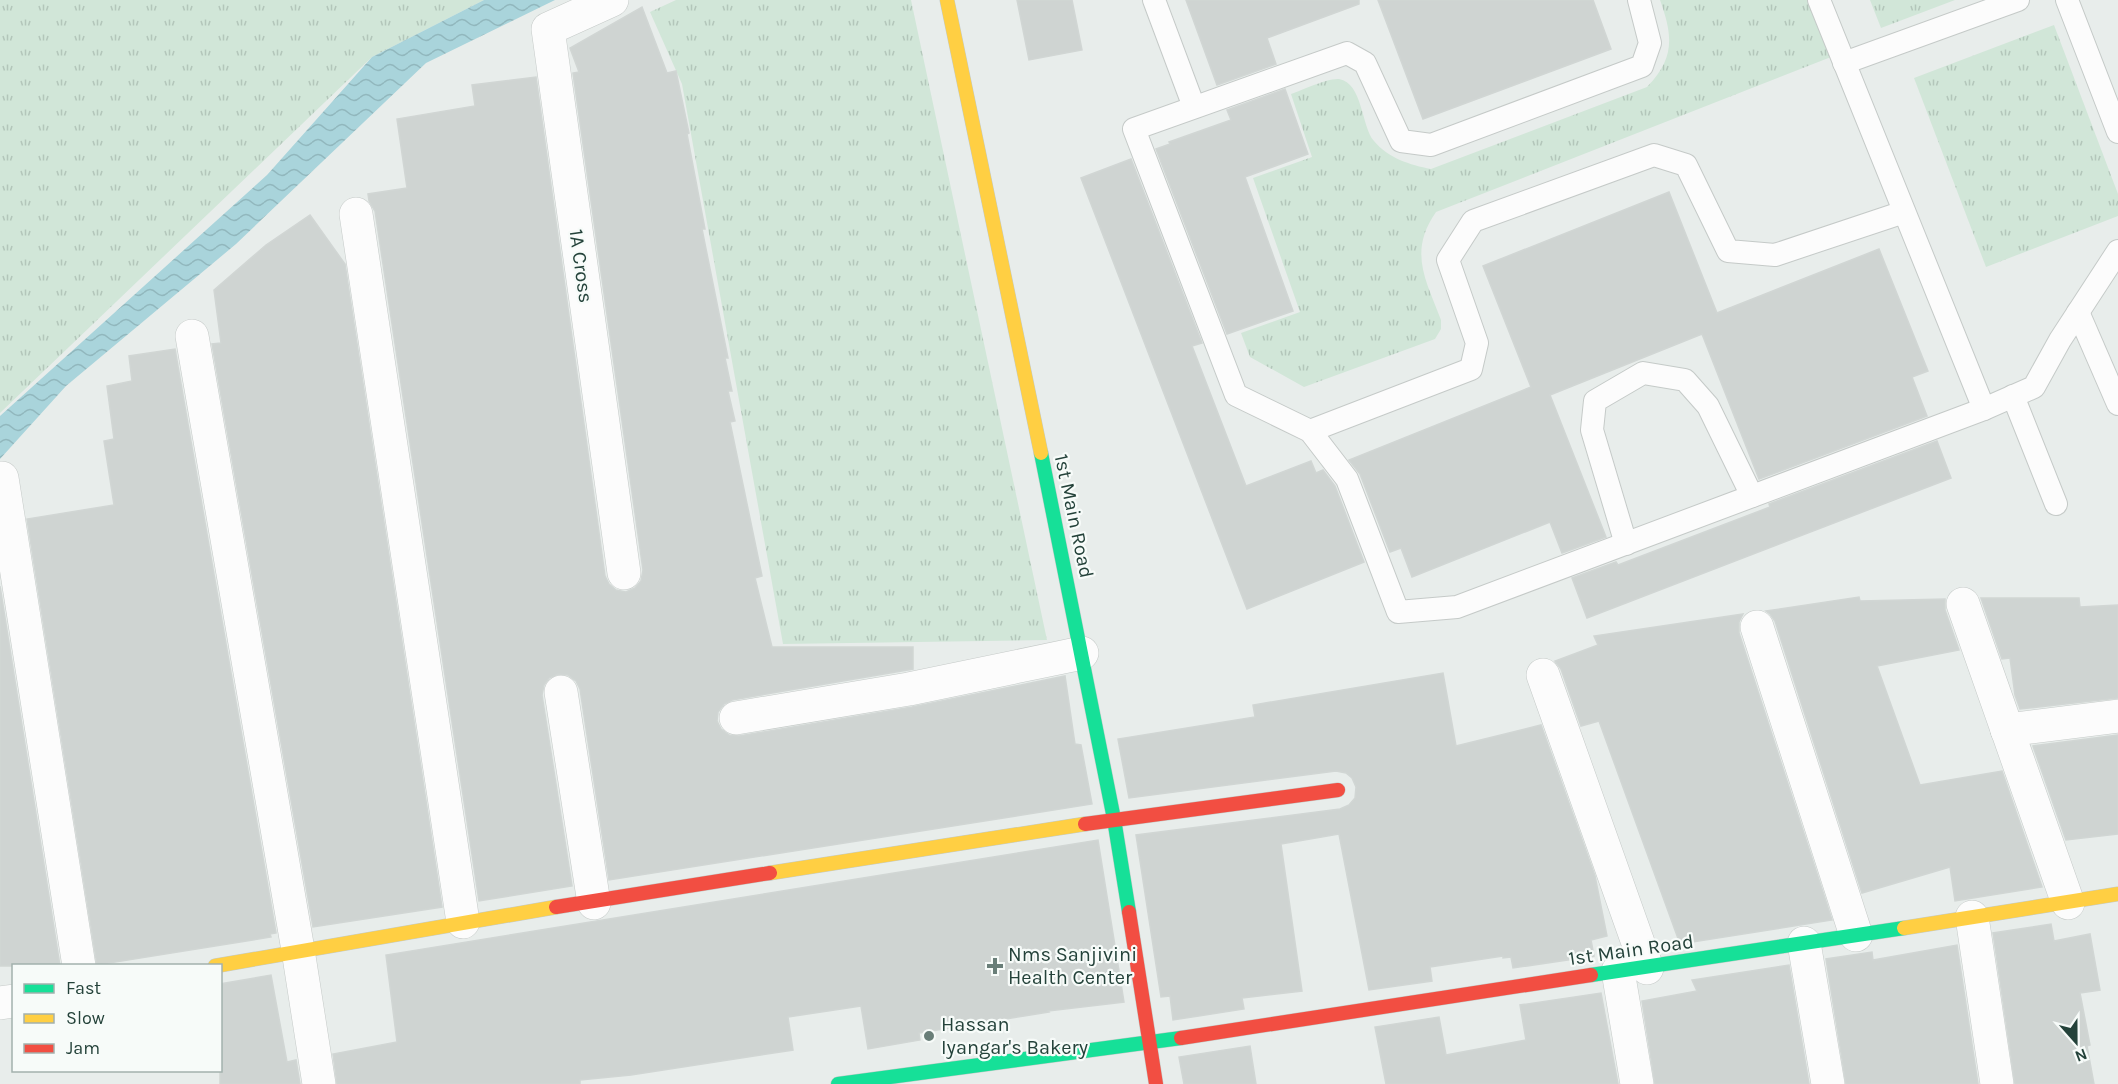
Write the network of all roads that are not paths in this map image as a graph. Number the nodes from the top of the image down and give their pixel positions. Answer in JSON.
{"nodes":[{"id":1,"x":612,"y":0,"type":"edge"},
{"id":2,"x":947,"y":0,"type":"edge"},
{"id":3,"x":1154,"y":0,"type":"edge"},
{"id":4,"x":1639,"y":0,"type":"edge"},
{"id":5,"x":1819,"y":0,"type":"edge"},
{"id":6,"x":2018,"y":0,"type":"edge"},
{"id":7,"x":2067,"y":0,"type":"edge"},
{"id":8,"x":1844,"y":63,"type":"junction"},
{"id":9,"x":1194,"y":107,"type":"junction"},
{"id":10,"x":2118,"y":132,"type":"edge"},
{"id":11,"x":1904,"y":212,"type":"junction"},
{"id":12,"x":356,"y":214,"type":"dead end"},
{"id":13,"x":2118,"y":251,"type":"edge"},
{"id":14,"x":2078,"y":312,"type":"junction"},
{"id":15,"x":192,"y":336,"type":"dead end"},
{"id":16,"x":2013,"y":396,"type":"junction"},
{"id":17,"x":2118,"y":404,"type":"edge"},
{"id":18,"x":1984,"y":409,"type":"junction"},
{"id":19,"x":1310,"y":430,"type":"junction"},
{"id":20,"x":2,"y":477,"type":"dead end"},
{"id":21,"x":1752,"y":496,"type":"junction"},
{"id":22,"x":2055,"y":504,"type":"dead end"},
{"id":23,"x":1626,"y":544,"type":"junction"},
{"id":24,"x":624,"y":573,"type":"dead end"},
{"id":25,"x":1963,"y":604,"type":"dead end"},
{"id":26,"x":1757,"y":627,"type":"dead end"},
{"id":27,"x":1082,"y":653,"type":"junction"},
{"id":28,"x":1543,"y":675,"type":"dead end"},
{"id":29,"x":561,"y":692,"type":"dead end"},
{"id":30,"x":2118,"y":716,"type":"edge"},
{"id":31,"x":736,"y":718,"type":"dead end"},
{"id":32,"x":2007,"y":730,"type":"junction"},
{"id":33,"x":1338,"y":790,"type":"dead end"},
{"id":34,"x":1114,"y":819,"type":"junction"},
{"id":35,"x":2118,"y":894,"type":"edge"},
{"id":36,"x":594,"y":903,"type":"junction"},
{"id":37,"x":2068,"y":903,"type":"junction"},
{"id":38,"x":1972,"y":917,"type":"junction"},
{"id":39,"x":463,"y":922,"type":"junction"},
{"id":40,"x":1856,"y":935,"type":"junction"},
{"id":41,"x":1804,"y":943,"type":"junction"},
{"id":42,"x":298,"y":950,"type":"junction"},
{"id":43,"x":79,"y":964,"type":"edge"},
{"id":44,"x":222,"y":965,"type":"edge"},
{"id":45,"x":1632,"y":970,"type":"junction"},
{"id":46,"x":1149,"y":1043,"type":"junction"},
{"id":47,"x":319,"y":1084,"type":"edge"},
{"id":48,"x":838,"y":1084,"type":"edge"},
{"id":49,"x":1156,"y":1084,"type":"edge"},
{"id":50,"x":1637,"y":1084,"type":"edge"},
{"id":51,"x":1828,"y":1084,"type":"edge"},
{"id":52,"x":1997,"y":1084,"type":"edge"}],
"edges":[{"from":1,"to":24,"type":"street","name":"1A Cross"},
{"from":2,"to":27,"type":"street","name":"1st Main Road"},
{"from":3,"to":9,"type":"lane"},
{"from":4,"to":9,"type":"lane"},
{"from":5,"to":8,"type":"lane"},
{"from":6,"to":8,"type":"lane"},
{"from":7,"to":10,"type":"lane"},
{"from":8,"to":11,"type":"lane"},
{"from":9,"to":19,"type":"lane"},
{"from":11,"to":18,"type":"lane"},
{"from":11,"to":19,"type":"lane"},
{"from":12,"to":39,"type":"street"},
{"from":13,"to":14,"type":"lane"},
{"from":14,"to":16,"type":"lane"},
{"from":14,"to":17,"type":"lane"},
{"from":15,"to":42,"type":"street"},
{"from":16,"to":18,"type":"lane"},
{"from":16,"to":22,"type":"lane"},
{"from":18,"to":21,"type":"lane"},
{"from":19,"to":23,"type":"lane"},
{"from":20,"to":43,"type":"street"},
{"from":21,"to":23,"type":"lane"},
{"from":21,"to":23,"type":"lane"},
{"from":25,"to":32,"type":"street"},
{"from":26,"to":40,"type":"street"},
{"from":27,"to":31,"type":"street"},
{"from":27,"to":34,"type":"street","name":"1st Main Road"},
{"from":28,"to":45,"type":"street"},
{"from":29,"to":36,"type":"street"},
{"from":30,"to":32,"type":"street"},
{"from":32,"to":37,"type":"street"},
{"from":33,"to":34,"type":"street"},
{"from":34,"to":36,"type":"street"},
{"from":34,"to":46,"type":"street","name":"1st Main Road"},
{"from":35,"to":37,"type":"street","name":"1st Main Road"},
{"from":36,"to":39,"type":"street"},
{"from":37,"to":38,"type":"street","name":"1st Main Road"},
{"from":38,"to":40,"type":"street","name":"1st Main Road"},
{"from":38,"to":52,"type":"street"},
{"from":39,"to":42,"type":"street"},
{"from":40,"to":41,"type":"street","name":"1st Main Road"},
{"from":41,"to":45,"type":"street","name":"1st Main Road"},
{"from":41,"to":51,"type":"street"},
{"from":42,"to":44,"type":"street"},
{"from":42,"to":47,"type":"street"},
{"from":45,"to":46,"type":"street","name":"1st Main Road"},
{"from":45,"to":50,"type":"street"},
{"from":46,"to":48,"type":"street"},
{"from":46,"to":49,"type":"street","name":"1st Main Road"}]}
